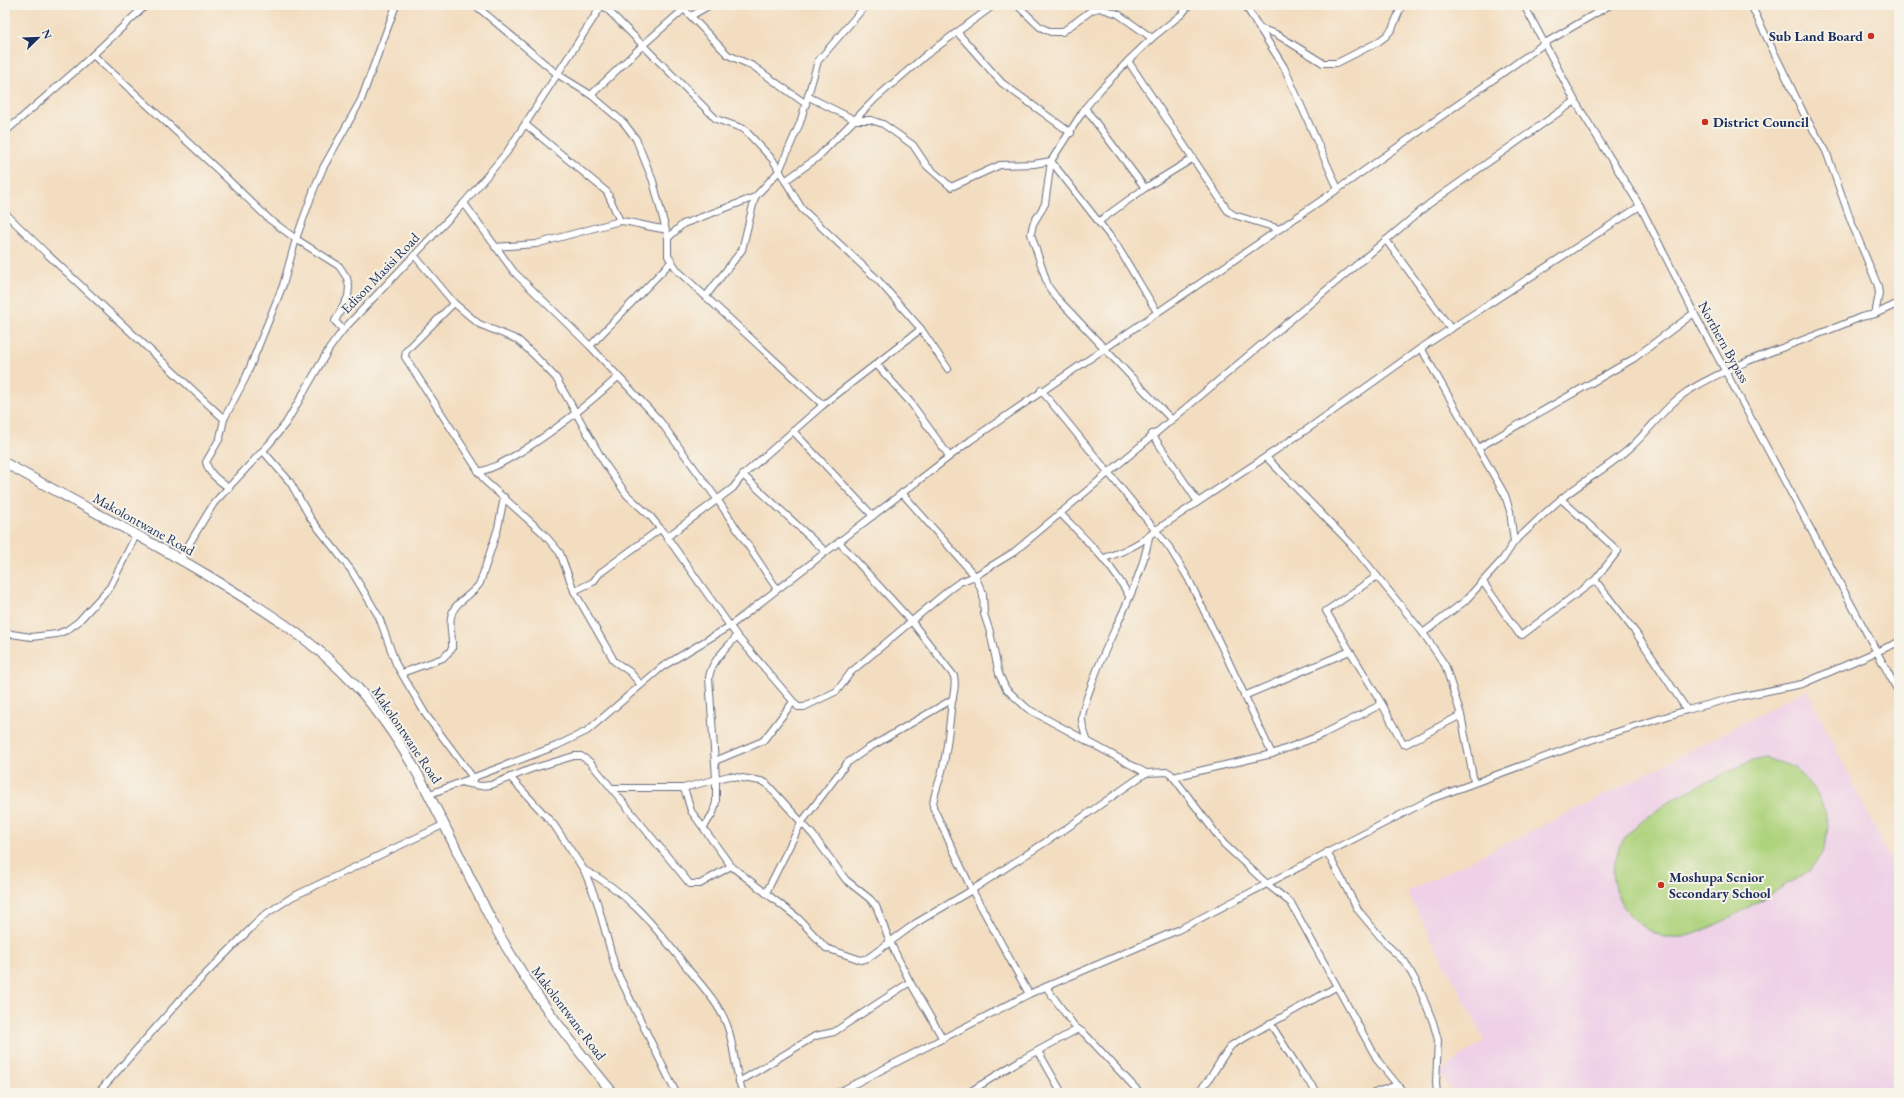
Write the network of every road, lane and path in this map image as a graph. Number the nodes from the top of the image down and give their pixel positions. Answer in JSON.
{"nodes":[{"id":1,"x":146,"y":5,"type":"edge"},
{"id":2,"x":396,"y":5,"type":"edge"},
{"id":3,"x":475,"y":5,"type":"edge"},
{"id":4,"x":602,"y":5,"type":"edge"},
{"id":5,"x":710,"y":5,"type":"edge"},
{"id":6,"x":866,"y":5,"type":"edge"},
{"id":7,"x":994,"y":5,"type":"edge"},
{"id":8,"x":1017,"y":5,"type":"edge"},
{"id":9,"x":1189,"y":5,"type":"edge"},
{"id":10,"x":1244,"y":5,"type":"edge"},
{"id":11,"x":1402,"y":5,"type":"edge"},
{"id":12,"x":1524,"y":5,"type":"edge"},
{"id":13,"x":1610,"y":5,"type":"edge"},
{"id":14,"x":1751,"y":5,"type":"edge"},
{"id":15,"x":691,"y":16,"type":"junction"},
{"id":16,"x":1259,"y":27,"type":"junction"},
{"id":17,"x":957,"y":32,"type":"junction"},
{"id":18,"x":1152,"y":38,"type":"junction"},
{"id":19,"x":1544,"y":43,"type":"junction"},
{"id":20,"x":643,"y":45,"type":"junction"},
{"id":21,"x":93,"y":55,"type":"junction"},
{"id":22,"x":1128,"y":61,"type":"junction"},
{"id":23,"x":557,"y":74,"type":"junction"},
{"id":24,"x":592,"y":95,"type":"junction"},
{"id":25,"x":809,"y":97,"type":"junction"},
{"id":26,"x":1575,"y":101,"type":"junction"},
{"id":27,"x":806,"y":104,"type":"junction"},
{"id":28,"x":1085,"y":108,"type":"junction"},
{"id":29,"x":855,"y":120,"type":"junction"},
{"id":30,"x":525,"y":124,"type":"junction"},
{"id":31,"x":5,"y":132,"type":"edge"},
{"id":32,"x":1071,"y":133,"type":"junction"},
{"id":33,"x":1192,"y":159,"type":"junction"},
{"id":34,"x":1051,"y":161,"type":"junction"},
{"id":35,"x":779,"y":171,"type":"junction"},
{"id":36,"x":785,"y":181,"type":"junction"},
{"id":37,"x":1145,"y":188,"type":"junction"},
{"id":38,"x":1338,"y":189,"type":"junction"},
{"id":39,"x":755,"y":197,"type":"junction"},
{"id":40,"x":464,"y":203,"type":"junction"},
{"id":41,"x":1640,"y":206,"type":"junction"},
{"id":42,"x":5,"y":213,"type":"edge"},
{"id":43,"x":620,"y":221,"type":"junction"},
{"id":44,"x":1098,"y":222,"type":"junction"},
{"id":45,"x":1280,"y":229,"type":"junction"},
{"id":46,"x":665,"y":230,"type":"junction"},
{"id":47,"x":668,"y":238,"type":"junction"},
{"id":48,"x":296,"y":239,"type":"junction"},
{"id":49,"x":1386,"y":240,"type":"junction"},
{"id":50,"x":495,"y":247,"type":"junction"},
{"id":51,"x":414,"y":255,"type":"junction"},
{"id":52,"x":671,"y":262,"type":"junction"},
{"id":53,"x":706,"y":296,"type":"junction"},
{"id":54,"x":454,"y":303,"type":"junction"},
{"id":55,"x":1899,"y":303,"type":"edge"},
{"id":56,"x":1157,"y":312,"type":"junction"},
{"id":57,"x":1694,"y":313,"type":"junction"},
{"id":58,"x":1876,"y":314,"type":"junction"},
{"id":59,"x":921,"y":329,"type":"junction"},
{"id":60,"x":1451,"y":329,"type":"junction"},
{"id":61,"x":343,"y":330,"type":"junction"},
{"id":62,"x":590,"y":346,"type":"junction"},
{"id":63,"x":1105,"y":347,"type":"junction"},
{"id":64,"x":1421,"y":348,"type":"junction"},
{"id":65,"x":877,"y":365,"type":"junction"},
{"id":66,"x":948,"y":369,"type":"dead end"},
{"id":67,"x":1726,"y":370,"type":"junction"},
{"id":68,"x":618,"y":377,"type":"junction"},
{"id":69,"x":1041,"y":390,"type":"junction"},
{"id":70,"x":824,"y":405,"type":"junction"},
{"id":71,"x":576,"y":414,"type":"junction"},
{"id":72,"x":224,"y":419,"type":"junction"},
{"id":73,"x":1170,"y":419,"type":"junction"},
{"id":74,"x":794,"y":431,"type":"junction"},
{"id":75,"x":1152,"y":434,"type":"junction"},
{"id":76,"x":1478,"y":448,"type":"junction"},
{"id":77,"x":263,"y":451,"type":"junction"},
{"id":78,"x":949,"y":456,"type":"junction"},
{"id":79,"x":1266,"y":457,"type":"junction"},
{"id":80,"x":5,"y":463,"type":"edge"},
{"id":81,"x":478,"y":472,"type":"junction"},
{"id":82,"x":1108,"y":472,"type":"junction"},
{"id":83,"x":743,"y":475,"type":"junction"},
{"id":84,"x":229,"y":488,"type":"junction"},
{"id":85,"x":902,"y":493,"type":"junction"},
{"id":86,"x":504,"y":497,"type":"junction"},
{"id":87,"x":717,"y":499,"type":"junction"},
{"id":88,"x":1561,"y":499,"type":"junction"},
{"id":89,"x":1198,"y":502,"type":"junction"},
{"id":90,"x":1060,"y":513,"type":"junction"},
{"id":91,"x":872,"y":516,"type":"junction"},
{"id":92,"x":660,"y":529,"type":"junction"},
{"id":93,"x":1156,"y":530,"type":"junction"},
{"id":94,"x":136,"y":535,"type":"junction"},
{"id":95,"x":1149,"y":536,"type":"junction"},
{"id":96,"x":667,"y":537,"type":"junction"},
{"id":97,"x":839,"y":542,"type":"junction"},
{"id":98,"x":1514,"y":542,"type":"junction"},
{"id":99,"x":826,"y":552,"type":"junction"},
{"id":100,"x":1104,"y":558,"type":"junction"},
{"id":101,"x":180,"y":559,"type":"junction"},
{"id":102,"x":976,"y":576,"type":"junction"},
{"id":103,"x":1377,"y":576,"type":"junction"},
{"id":104,"x":1595,"y":580,"type":"junction"},
{"id":105,"x":1483,"y":582,"type":"junction"},
{"id":106,"x":777,"y":590,"type":"junction"},
{"id":107,"x":574,"y":591,"type":"junction"},
{"id":108,"x":1129,"y":596,"type":"junction"},
{"id":109,"x":912,"y":622,"type":"junction"},
{"id":110,"x":730,"y":626,"type":"junction"},
{"id":111,"x":5,"y":633,"type":"edge"},
{"id":112,"x":1423,"y":633,"type":"junction"},
{"id":113,"x":737,"y":636,"type":"junction"},
{"id":114,"x":1899,"y":642,"type":"edge"},
{"id":115,"x":1350,"y":651,"type":"junction"},
{"id":116,"x":1877,"y":652,"type":"junction"},
{"id":117,"x":402,"y":673,"type":"junction"},
{"id":118,"x":641,"y":685,"type":"junction"},
{"id":119,"x":1899,"y":693,"type":"edge"},
{"id":120,"x":1244,"y":696,"type":"junction"},
{"id":121,"x":953,"y":699,"type":"junction"},
{"id":122,"x":793,"y":702,"type":"junction"},
{"id":123,"x":1382,"y":704,"type":"junction"},
{"id":124,"x":1688,"y":710,"type":"junction"},
{"id":125,"x":1461,"y":715,"type":"junction"},
{"id":126,"x":1088,"y":742,"type":"junction"},
{"id":127,"x":1272,"y":754,"type":"junction"},
{"id":128,"x":715,"y":761,"type":"junction"},
{"id":129,"x":1146,"y":774,"type":"junction"},
{"id":130,"x":510,"y":777,"type":"junction"},
{"id":131,"x":1173,"y":777,"type":"junction"},
{"id":132,"x":716,"y":778,"type":"junction"},
{"id":133,"x":474,"y":779,"type":"junction"},
{"id":134,"x":1474,"y":782,"type":"junction"},
{"id":135,"x":463,"y":783,"type":"junction"},
{"id":136,"x":612,"y":788,"type":"junction"},
{"id":137,"x":683,"y":788,"type":"junction"},
{"id":138,"x":430,"y":794,"type":"junction"},
{"id":139,"x":800,"y":823,"type":"junction"},
{"id":140,"x":445,"y":824,"type":"junction"},
{"id":141,"x":704,"y":827,"type":"junction"},
{"id":142,"x":1328,"y":852,"type":"junction"},
{"id":143,"x":731,"y":866,"type":"junction"},
{"id":144,"x":584,"y":870,"type":"junction"},
{"id":145,"x":1267,"y":884,"type":"junction"},
{"id":146,"x":972,"y":890,"type":"junction"},
{"id":147,"x":766,"y":893,"type":"junction"},
{"id":148,"x":890,"y":942,"type":"junction"},
{"id":149,"x":910,"y":982,"type":"junction"},
{"id":150,"x":1046,"y":987,"type":"junction"},
{"id":151,"x":1336,"y":987,"type":"junction"},
{"id":152,"x":1028,"y":994,"type":"junction"},
{"id":153,"x":1270,"y":1023,"type":"junction"},
{"id":154,"x":1078,"y":1029,"type":"junction"},
{"id":155,"x":943,"y":1039,"type":"junction"},
{"id":156,"x":1038,"y":1051,"type":"junction"},
{"id":157,"x":739,"y":1082,"type":"junction"},
{"id":158,"x":1397,"y":1085,"type":"junction"},
{"id":159,"x":98,"y":1093,"type":"edge"},
{"id":160,"x":613,"y":1093,"type":"edge"},
{"id":161,"x":676,"y":1093,"type":"edge"},
{"id":162,"x":743,"y":1093,"type":"edge"},
{"id":163,"x":837,"y":1093,"type":"edge"},
{"id":164,"x":968,"y":1093,"type":"edge"},
{"id":165,"x":1062,"y":1093,"type":"edge"},
{"id":166,"x":1140,"y":1093,"type":"edge"},
{"id":167,"x":1196,"y":1093,"type":"edge"},
{"id":168,"x":1318,"y":1093,"type":"edge"},
{"id":169,"x":1374,"y":1093,"type":"edge"},
{"id":170,"x":1404,"y":1093,"type":"edge"},
{"id":171,"x":1437,"y":1093,"type":"edge"}],
"edges":[{"from":1,"to":21,"type":"street"},
{"from":2,"to":48,"type":"street"},
{"from":3,"to":23,"type":"street"},
{"from":4,"to":20,"type":"street"},
{"from":4,"to":23,"type":"street","name":"Edison Masisi Road"},
{"from":5,"to":15,"type":"street"},
{"from":6,"to":25,"type":"street"},
{"from":7,"to":17,"type":"street"},
{"from":8,"to":18,"type":"street"},
{"from":9,"to":18,"type":"street"},
{"from":10,"to":16,"type":"street"},
{"from":11,"to":16,"type":"street"},
{"from":12,"to":19,"type":"street","name":"Northern Bypass"},
{"from":13,"to":19,"type":"street"},
{"from":14,"to":58,"type":"street"},
{"from":15,"to":20,"type":"street"},
{"from":15,"to":27,"type":"street"},
{"from":16,"to":38,"type":"street"},
{"from":17,"to":29,"type":"street"},
{"from":17,"to":32,"type":"street"},
{"from":18,"to":22,"type":"street"},
{"from":19,"to":26,"type":"street","name":"Northern Bypass"},
{"from":19,"to":38,"type":"street"},
{"from":20,"to":24,"type":"street"},
{"from":20,"to":35,"type":"street"},
{"from":21,"to":31,"type":"street"},
{"from":21,"to":48,"type":"street"},
{"from":22,"to":28,"type":"street"},
{"from":22,"to":33,"type":"street"},
{"from":23,"to":24,"type":"street"},
{"from":23,"to":30,"type":"street","name":"Edison Masisi Road"},
{"from":24,"to":46,"type":"street"},
{"from":25,"to":27,"type":"street"},
{"from":25,"to":29,"type":"street"},
{"from":26,"to":41,"type":"street","name":"Northern Bypass"},
{"from":26,"to":49,"type":"street"},
{"from":27,"to":35,"type":"street"},
{"from":28,"to":32,"type":"street"},
{"from":28,"to":37,"type":"street"},
{"from":29,"to":34,"type":"street"},
{"from":29,"to":36,"type":"street"},
{"from":30,"to":40,"type":"street","name":"Edison Masisi Road"},
{"from":30,"to":43,"type":"street"},
{"from":32,"to":34,"type":"street"},
{"from":33,"to":37,"type":"street"},
{"from":33,"to":45,"type":"street"},
{"from":34,"to":44,"type":"street"},
{"from":34,"to":63,"type":"street"},
{"from":35,"to":36,"type":"street"},
{"from":35,"to":39,"type":"street"},
{"from":36,"to":59,"type":"street"},
{"from":37,"to":44,"type":"street"},
{"from":38,"to":45,"type":"street"},
{"from":39,"to":47,"type":"street"},
{"from":39,"to":53,"type":"street"},
{"from":40,"to":50,"type":"street"},
{"from":40,"to":51,"type":"street","name":"Edison Masisi Road"},
{"from":41,"to":57,"type":"street","name":"Northern Bypass"},
{"from":41,"to":60,"type":"street"},
{"from":42,"to":72,"type":"street"},
{"from":43,"to":46,"type":"street"},
{"from":43,"to":50,"type":"street"},
{"from":44,"to":56,"type":"street"},
{"from":45,"to":56,"type":"street"},
{"from":46,"to":47,"type":"street"},
{"from":47,"to":52,"type":"street"},
{"from":48,"to":61,"type":"street"},
{"from":48,"to":72,"type":"street"},
{"from":49,"to":60,"type":"street"},
{"from":49,"to":73,"type":"street"},
{"from":50,"to":62,"type":"street"},
{"from":51,"to":54,"type":"street"},
{"from":51,"to":61,"type":"street","name":"Edison Masisi Road"},
{"from":52,"to":53,"type":"street"},
{"from":52,"to":62,"type":"street"},
{"from":53,"to":70,"type":"street"},
{"from":54,"to":71,"type":"street"},
{"from":54,"to":81,"type":"street"},
{"from":55,"to":58,"type":"street"},
{"from":56,"to":63,"type":"street"},
{"from":57,"to":67,"type":"street","name":"Northern Bypass"},
{"from":57,"to":76,"type":"street"},
{"from":58,"to":67,"type":"street"},
{"from":59,"to":65,"type":"street"},
{"from":59,"to":66,"type":"street"},
{"from":60,"to":64,"type":"street"},
{"from":61,"to":77,"type":"street","name":"Edison Masisi Road"},
{"from":62,"to":68,"type":"street"},
{"from":63,"to":69,"type":"street"},
{"from":63,"to":73,"type":"street"},
{"from":64,"to":76,"type":"street"},
{"from":64,"to":79,"type":"street"},
{"from":65,"to":70,"type":"street"},
{"from":65,"to":78,"type":"street"},
{"from":67,"to":88,"type":"street"},
{"from":67,"to":116,"type":"street","name":"Northern Bypass"},
{"from":68,"to":71,"type":"street"},
{"from":68,"to":87,"type":"street"},
{"from":69,"to":78,"type":"street"},
{"from":69,"to":82,"type":"street"},
{"from":70,"to":74,"type":"street"},
{"from":71,"to":81,"type":"street"},
{"from":71,"to":92,"type":"street"},
{"from":72,"to":84,"type":"street"},
{"from":73,"to":75,"type":"street"},
{"from":74,"to":83,"type":"street"},
{"from":74,"to":91,"type":"street"},
{"from":75,"to":82,"type":"street"},
{"from":75,"to":89,"type":"street"},
{"from":76,"to":98,"type":"street"},
{"from":77,"to":84,"type":"street","name":"Edison Masisi Road"},
{"from":77,"to":117,"type":"street"},
{"from":78,"to":85,"type":"street"},
{"from":79,"to":89,"type":"street"},
{"from":79,"to":103,"type":"street"},
{"from":80,"to":94,"type":"main road","name":"Makolontwane Road"},
{"from":81,"to":86,"type":"street"},
{"from":82,"to":90,"type":"street"},
{"from":82,"to":93,"type":"street"},
{"from":83,"to":87,"type":"street"},
{"from":83,"to":99,"type":"street"},
{"from":84,"to":101,"type":"street","name":"Edison Masisi Road"},
{"from":85,"to":91,"type":"street"},
{"from":85,"to":102,"type":"street"},
{"from":86,"to":107,"type":"street"},
{"from":86,"to":117,"type":"street"},
{"from":87,"to":96,"type":"street"},
{"from":87,"to":106,"type":"street"},
{"from":88,"to":98,"type":"street"},
{"from":88,"to":104,"type":"street"},
{"from":89,"to":93,"type":"street"},
{"from":90,"to":100,"type":"street"},
{"from":90,"to":102,"type":"street"},
{"from":91,"to":97,"type":"street"},
{"from":92,"to":96,"type":"street"},
{"from":92,"to":107,"type":"street"},
{"from":93,"to":95,"type":"street"},
{"from":93,"to":120,"type":"street"},
{"from":94,"to":101,"type":"main road","name":"Makolontwane Road"},
{"from":94,"to":111,"type":"street"},
{"from":95,"to":100,"type":"street"},
{"from":95,"to":108,"type":"street"},
{"from":96,"to":110,"type":"street"},
{"from":97,"to":99,"type":"street"},
{"from":97,"to":109,"type":"street"},
{"from":98,"to":105,"type":"street"},
{"from":99,"to":106,"type":"street"},
{"from":100,"to":108,"type":"street"},
{"from":101,"to":138,"type":"main road","name":"Makolontwane Road"},
{"from":102,"to":109,"type":"street"},
{"from":102,"to":126,"type":"street"},
{"from":103,"to":112,"type":"street"},
{"from":103,"to":115,"type":"street"},
{"from":104,"to":105,"type":"street"},
{"from":104,"to":124,"type":"street"},
{"from":105,"to":112,"type":"street"},
{"from":106,"to":110,"type":"street"},
{"from":107,"to":118,"type":"street"},
{"from":108,"to":126,"type":"street"},
{"from":109,"to":121,"type":"street"},
{"from":109,"to":122,"type":"street"},
{"from":110,"to":113,"type":"street"},
{"from":110,"to":118,"type":"street"},
{"from":112,"to":125,"type":"street"},
{"from":113,"to":122,"type":"street"},
{"from":113,"to":128,"type":"street"},
{"from":114,"to":116,"type":"street"},
{"from":115,"to":120,"type":"street"},
{"from":115,"to":123,"type":"street"},
{"from":116,"to":119,"type":"street","name":"Northern Bypass"},
{"from":116,"to":124,"type":"street"},
{"from":117,"to":133,"type":"street"},
{"from":118,"to":133,"type":"street"},
{"from":120,"to":127,"type":"street"},
{"from":121,"to":139,"type":"street"},
{"from":121,"to":146,"type":"street"},
{"from":122,"to":128,"type":"street"},
{"from":123,"to":125,"type":"street"},
{"from":123,"to":127,"type":"street"},
{"from":124,"to":134,"type":"street"},
{"from":125,"to":134,"type":"street"},
{"from":126,"to":129,"type":"street"},
{"from":127,"to":131,"type":"street"},
{"from":128,"to":132,"type":"street"},
{"from":129,"to":131,"type":"street"},
{"from":129,"to":146,"type":"street"},
{"from":130,"to":135,"type":"street"},
{"from":130,"to":136,"type":"street"},
{"from":130,"to":144,"type":"street"},
{"from":131,"to":145,"type":"street"},
{"from":132,"to":137,"type":"street"},
{"from":132,"to":139,"type":"street"},
{"from":132,"to":141,"type":"street"},
{"from":133,"to":135,"type":"street"},
{"from":134,"to":142,"type":"street"},
{"from":135,"to":138,"type":"street"},
{"from":136,"to":137,"type":"street"},
{"from":136,"to":143,"type":"street"},
{"from":137,"to":141,"type":"street"},
{"from":138,"to":140,"type":"main road","name":"Makolontwane Road"},
{"from":139,"to":147,"type":"street"},
{"from":139,"to":148,"type":"street"},
{"from":140,"to":159,"type":"street"},
{"from":140,"to":160,"type":"main road","name":"Makolontwane Road"},
{"from":141,"to":143,"type":"street"},
{"from":142,"to":145,"type":"street"},
{"from":142,"to":171,"type":"street"},
{"from":143,"to":147,"type":"street"},
{"from":144,"to":157,"type":"street"},
{"from":144,"to":161,"type":"street"},
{"from":145,"to":150,"type":"street"},
{"from":145,"to":151,"type":"street"},
{"from":146,"to":148,"type":"street"},
{"from":146,"to":152,"type":"street"},
{"from":147,"to":148,"type":"street"},
{"from":148,"to":149,"type":"street"},
{"from":149,"to":155,"type":"street"},
{"from":149,"to":157,"type":"street"},
{"from":150,"to":152,"type":"street"},
{"from":150,"to":154,"type":"street"},
{"from":151,"to":153,"type":"street"},
{"from":151,"to":158,"type":"street"},
{"from":152,"to":155,"type":"street"},
{"from":153,"to":167,"type":"street"},
{"from":153,"to":168,"type":"street"},
{"from":154,"to":156,"type":"street"},
{"from":154,"to":166,"type":"street"},
{"from":155,"to":163,"type":"street"},
{"from":156,"to":164,"type":"street"},
{"from":156,"to":165,"type":"street"},
{"from":157,"to":162,"type":"street"},
{"from":158,"to":169,"type":"street"},
{"from":158,"to":170,"type":"street"}]}
